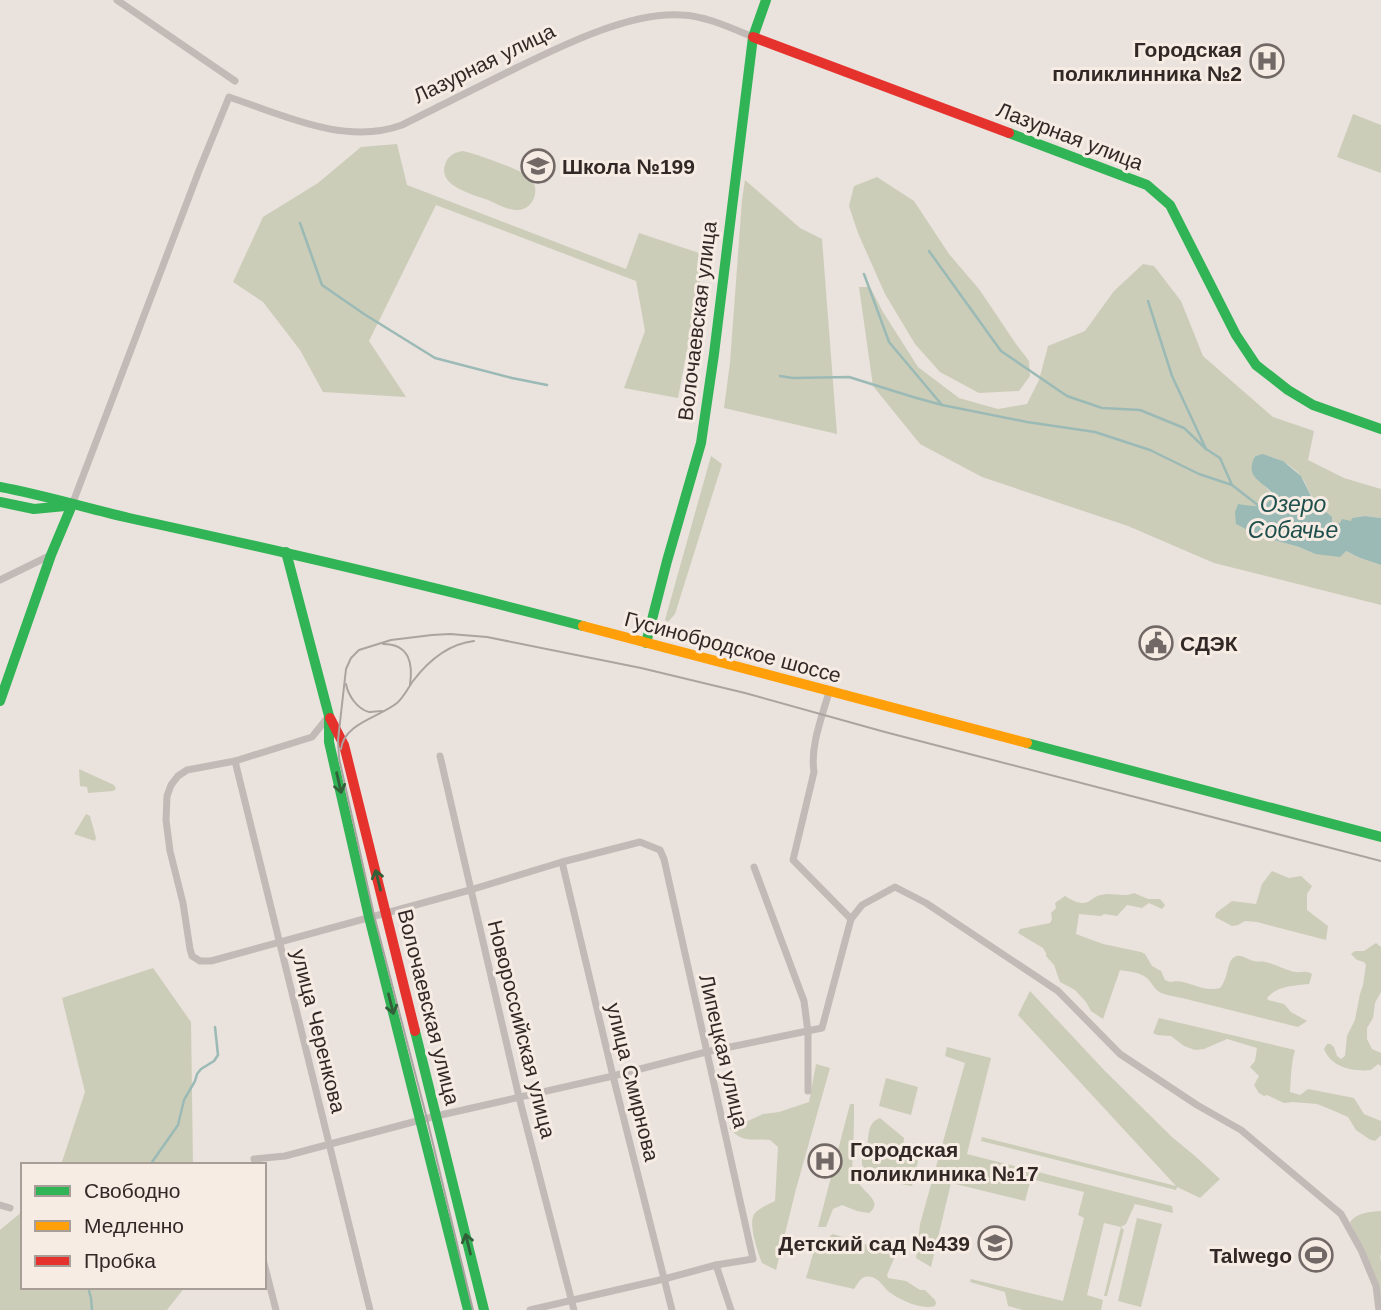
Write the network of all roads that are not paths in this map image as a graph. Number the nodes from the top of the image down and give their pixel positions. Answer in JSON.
{"nodes":[{"id":1,"x":117,"y":0,"type":"edge"},
{"id":2,"x":766,"y":0,"type":"edge"},
{"id":3,"x":753,"y":37,"type":"junction"},
{"id":4,"x":235,"y":81,"type":"dead end"},
{"id":5,"x":1381,"y":429,"type":"edge"},
{"id":6,"x":0,"y":487,"type":"edge"},
{"id":7,"x":0,"y":502,"type":"edge"},
{"id":8,"x":72,"y":505,"type":"junction"},
{"id":9,"x":286,"y":552,"type":"junction"},
{"id":10,"x":51,"y":555,"type":"junction"},
{"id":11,"x":0,"y":580,"type":"edge"},
{"id":12,"x":646,"y":643,"type":"junction"},
{"id":13,"x":829,"y":692,"type":"junction"},
{"id":14,"x":0,"y":701,"type":"edge"},
{"id":15,"x":329,"y":716,"type":"junction"},
{"id":16,"x":440,"y":755,"type":"dead end"},
{"id":17,"x":235,"y":761,"type":"junction"},
{"id":18,"x":1381,"y":837,"type":"edge"},
{"id":19,"x":562,"y":862,"type":"junction"},
{"id":20,"x":754,"y":867,"type":"dead end"},
{"id":21,"x":470,"y":890,"type":"junction"},
{"id":22,"x":386,"y":912,"type":"junction"},
{"id":23,"x":369,"y":917,"type":"junction"},
{"id":24,"x":851,"y":919,"type":"junction"},
{"id":25,"x":279,"y":943,"type":"junction"},
{"id":26,"x":808,"y":1032,"type":"junction"},
{"id":27,"x":706,"y":1052,"type":"junction"},
{"id":28,"x":613,"y":1076,"type":"junction"},
{"id":29,"x":808,"y":1091,"type":"dead end"},
{"id":30,"x":519,"y":1097,"type":"junction"},
{"id":31,"x":437,"y":1116,"type":"junction"},
{"id":32,"x":421,"y":1120,"type":"junction"},
{"id":33,"x":329,"y":1144,"type":"junction"},
{"id":34,"x":254,"y":1159,"type":"dead end"},
{"id":35,"x":0,"y":1205,"type":"edge"},
{"id":36,"x":10,"y":1208,"type":"dead end"},
{"id":37,"x":716,"y":1265,"type":"junction"},
{"id":38,"x":266,"y":1271,"type":"edge"},
{"id":39,"x":664,"y":1279,"type":"junction"},
{"id":40,"x":572,"y":1301,"type":"junction"},
{"id":41,"x":276,"y":1310,"type":"edge"},
{"id":42,"x":370,"y":1310,"type":"edge"},
{"id":43,"x":468,"y":1310,"type":"edge"},
{"id":44,"x":484,"y":1310,"type":"edge"},
{"id":45,"x":530,"y":1310,"type":"edge"},
{"id":46,"x":574,"y":1310,"type":"edge"},
{"id":47,"x":672,"y":1310,"type":"edge"},
{"id":48,"x":731,"y":1310,"type":"edge"},
{"id":49,"x":1380,"y":1310,"type":"edge"}],
"edges":[{"from":1,"to":4,"type":"street"},
{"from":2,"to":3,"type":"main road","name":"Волочаевская улица"},
{"from":3,"to":5,"type":"main road","name":"Лазурная улица"},
{"from":3,"to":8,"type":"street","name":"Лазурная улица"},
{"from":3,"to":12,"type":"main road","name":"Волочаевская улица"},
{"from":6,"to":8,"type":"main road","name":"Гусинобродское шоссе"},
{"from":7,"to":8,"type":"main road","name":"Гусинобродское шоссе"},
{"from":8,"to":9,"type":"main road","name":"Гусинобродское шоссе"},
{"from":8,"to":10,"type":"main road"},
{"from":9,"to":12,"type":"main road","name":"Гусинобродское шоссе"},
{"from":9,"to":15,"type":"main road","name":"Волочаевская улица"},
{"from":10,"to":11,"type":"street"},
{"from":10,"to":14,"type":"main road"},
{"from":12,"to":13,"type":"main road","name":"Гусинобродское шоссе"},
{"from":13,"to":18,"type":"main road","name":"Гусинобродское шоссе"},
{"from":13,"to":24,"type":"street"},
{"from":15,"to":17,"type":"street"},
{"from":22,"to":15,"type":"main road","name":"Волочаевская улица","one_way":true},
{"from":15,"to":23,"type":"main road","name":"Волочаевская улица","one_way":true},
{"from":16,"to":21,"type":"street","name":"Новороссийская улица"},
{"from":17,"to":25,"type":"street","name":"улица Черенкова"},
{"from":17,"to":25,"type":"street"},
{"from":19,"to":21,"type":"street"},
{"from":19,"to":27,"type":"street","name":"Липецкая улица"},
{"from":19,"to":28,"type":"street","name":"улица Смирнова"},
{"from":20,"to":26,"type":"street"},
{"from":21,"to":22,"type":"street"},
{"from":21,"to":30,"type":"street","name":"Новороссийская улица"},
{"from":22,"to":23,"type":"street"},
{"from":22,"to":31,"type":"main road","name":"Волочаевская улица"},
{"from":23,"to":25,"type":"street"},
{"from":23,"to":32,"type":"main road","name":"Волочаевская улица","one_way":true},
{"from":24,"to":26,"type":"street"},
{"from":24,"to":49,"type":"street"},
{"from":25,"to":33,"type":"street","name":"улица Черенкова"},
{"from":26,"to":27,"type":"street"},
{"from":26,"to":29,"type":"street"},
{"from":27,"to":28,"type":"street"},
{"from":27,"to":37,"type":"street","name":"Липецкая улица"},
{"from":28,"to":30,"type":"street"},
{"from":28,"to":39,"type":"street","name":"улица Смирнова"},
{"from":30,"to":31,"type":"street"},
{"from":30,"to":40,"type":"street","name":"Новороссийская улица"},
{"from":31,"to":32,"type":"street"},
{"from":44,"to":31,"type":"main road","name":"Волочаевская улица","one_way":true},
{"from":32,"to":33,"type":"street"},
{"from":32,"to":43,"type":"main road","name":"Волочаевская улица"},
{"from":33,"to":34,"type":"street"},
{"from":33,"to":42,"type":"street","name":"улица Черенкова"},
{"from":35,"to":36,"type":"street"},
{"from":37,"to":39,"type":"street"},
{"from":37,"to":48,"type":"street"},
{"from":38,"to":41,"type":"street"},
{"from":39,"to":40,"type":"street"},
{"from":39,"to":47,"type":"street","name":"улица Смирнова"},
{"from":40,"to":45,"type":"street"},
{"from":40,"to":46,"type":"street","name":"Новороссийская улица"}]}
